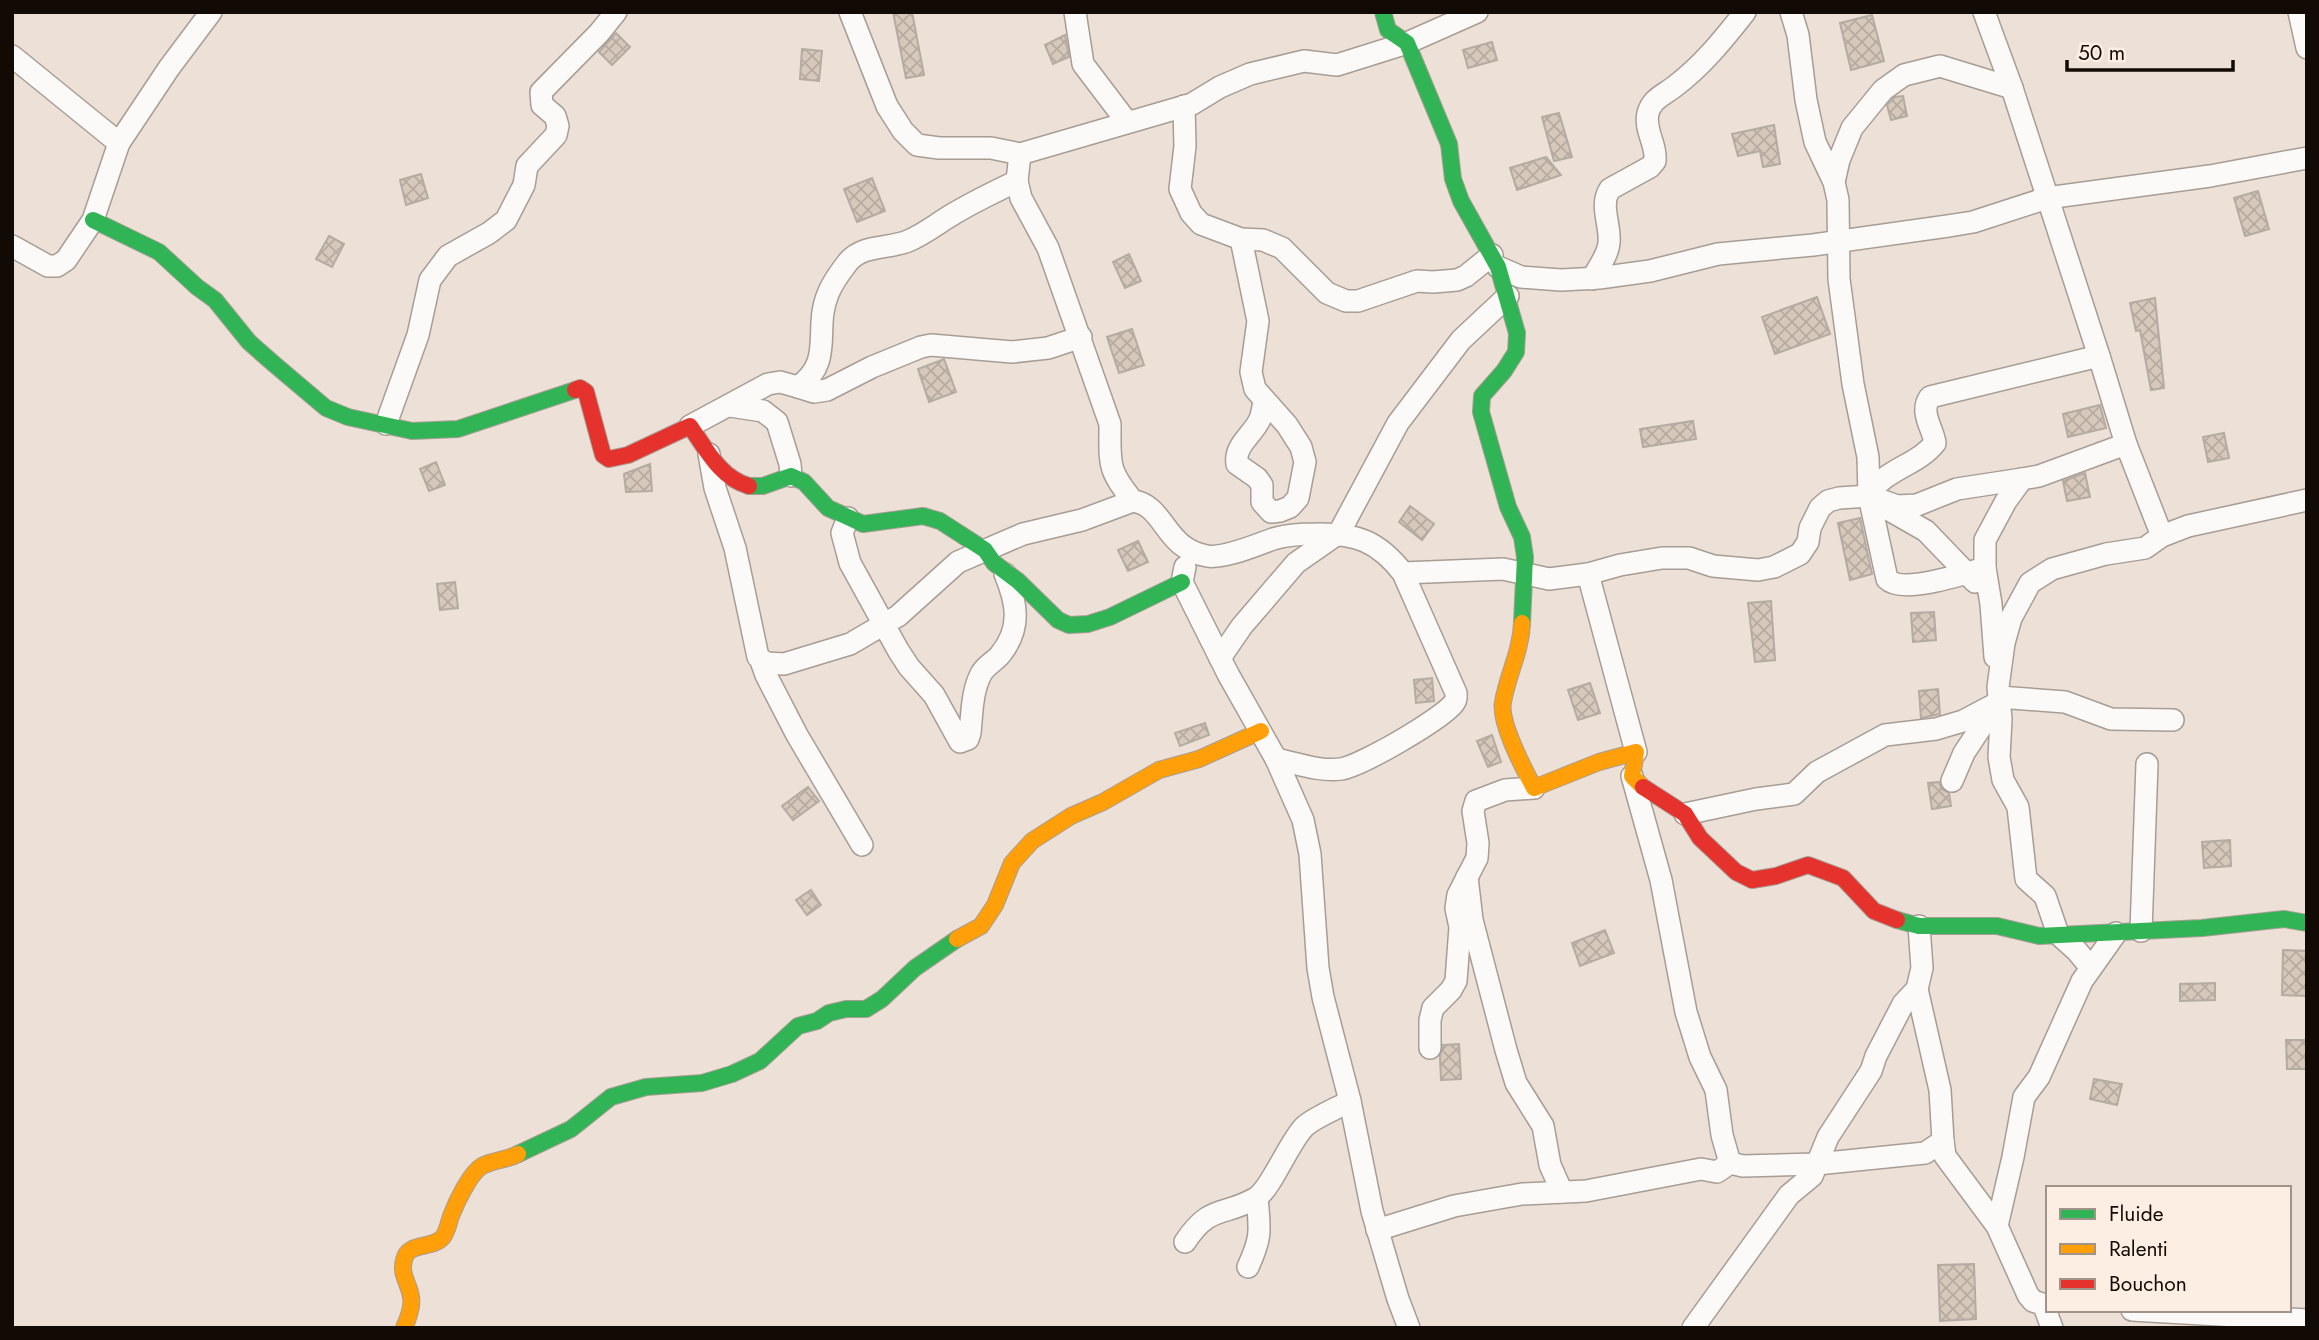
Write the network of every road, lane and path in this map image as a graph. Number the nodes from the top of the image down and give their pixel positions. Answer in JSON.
{"nodes":[{"id":1,"x":211,"y":12,"type":"edge"},
{"id":2,"x":616,"y":12,"type":"edge"},
{"id":3,"x":850,"y":12,"type":"edge"},
{"id":4,"x":1075,"y":12,"type":"edge"},
{"id":5,"x":1383,"y":12,"type":"edge"},
{"id":6,"x":1477,"y":12,"type":"edge"},
{"id":7,"x":1745,"y":12,"type":"edge"},
{"id":8,"x":1791,"y":12,"type":"edge"},
{"id":9,"x":1984,"y":12,"type":"edge"},
{"id":10,"x":2298,"y":12,"type":"edge"},
{"id":11,"x":1407,"y":43,"type":"junction"},
{"id":12,"x":2307,"y":48,"type":"edge"},
{"id":13,"x":12,"y":55,"type":"edge"},
{"id":14,"x":2012,"y":88,"type":"junction"},
{"id":15,"x":1184,"y":106,"type":"junction"},
{"id":16,"x":1127,"y":122,"type":"junction"},
{"id":17,"x":119,"y":143,"type":"junction"},
{"id":18,"x":1020,"y":154,"type":"junction"},
{"id":19,"x":2307,"y":158,"type":"edge"},
{"id":20,"x":1017,"y":181,"type":"junction"},
{"id":21,"x":1834,"y":182,"type":"junction"},
{"id":22,"x":2047,"y":198,"type":"junction"},
{"id":23,"x":93,"y":220,"type":"junction"},
{"id":24,"x":1843,"y":232,"type":"junction"},
{"id":25,"x":1241,"y":239,"type":"junction"},
{"id":26,"x":12,"y":246,"type":"edge"},
{"id":27,"x":1495,"y":261,"type":"junction"},
{"id":28,"x":1592,"y":279,"type":"junction"},
{"id":29,"x":1508,"y":296,"type":"junction"},
{"id":30,"x":1081,"y":337,"type":"junction"},
{"id":31,"x":2099,"y":356,"type":"junction"},
{"id":32,"x":798,"y":387,"type":"junction"},
{"id":33,"x":1264,"y":401,"type":"junction"},
{"id":34,"x":730,"y":406,"type":"junction"},
{"id":35,"x":386,"y":424,"type":"junction"},
{"id":36,"x":690,"y":426,"type":"junction"},
{"id":37,"x":2126,"y":444,"type":"junction"},
{"id":38,"x":708,"y":450,"type":"junction"},
{"id":39,"x":791,"y":476,"type":"junction"},
{"id":40,"x":2022,"y":479,"type":"junction"},
{"id":41,"x":1869,"y":496,"type":"junction"},
{"id":42,"x":2307,"y":500,"type":"edge"},
{"id":43,"x":1133,"y":501,"type":"junction"},
{"id":44,"x":848,"y":518,"type":"junction"},
{"id":45,"x":1339,"y":533,"type":"junction"},
{"id":46,"x":2162,"y":536,"type":"junction"},
{"id":47,"x":985,"y":550,"type":"junction"},
{"id":48,"x":1191,"y":553,"type":"junction"},
{"id":49,"x":1004,"y":570,"type":"junction"},
{"id":50,"x":1977,"y":570,"type":"junction"},
{"id":51,"x":1403,"y":573,"type":"junction"},
{"id":52,"x":1588,"y":574,"type":"junction"},
{"id":53,"x":1526,"y":575,"type":"junction"},
{"id":54,"x":1182,"y":582,"type":"junction"},
{"id":55,"x":885,"y":624,"type":"junction"},
{"id":56,"x":1220,"y":658,"type":"junction"},
{"id":57,"x":761,"y":661,"type":"junction"},
{"id":58,"x":1999,"y":695,"type":"junction"},
{"id":59,"x":2173,"y":720,"type":"dead end"},
{"id":60,"x":1261,"y":731,"type":"junction"},
{"id":61,"x":1636,"y":752,"type":"junction"},
{"id":62,"x":1276,"y":759,"type":"junction"},
{"id":63,"x":2147,"y":764,"type":"dead end"},
{"id":64,"x":1632,"y":776,"type":"junction"},
{"id":65,"x":1952,"y":781,"type":"dead end"},
{"id":66,"x":1534,"y":788,"type":"junction"},
{"id":67,"x":1685,"y":814,"type":"junction"},
{"id":68,"x":862,"y":845,"type":"dead end"},
{"id":69,"x":1468,"y":877,"type":"junction"},
{"id":70,"x":2307,"y":923,"type":"edge"},
{"id":71,"x":1919,"y":926,"type":"junction"},
{"id":72,"x":2141,"y":931,"type":"junction"},
{"id":73,"x":2116,"y":933,"type":"junction"},
{"id":74,"x":2058,"y":934,"type":"junction"},
{"id":75,"x":2091,"y":968,"type":"junction"},
{"id":76,"x":1917,"y":989,"type":"junction"},
{"id":77,"x":1430,"y":1048,"type":"dead end"},
{"id":78,"x":1350,"y":1101,"type":"junction"},
{"id":79,"x":1938,"y":1150,"type":"junction"},
{"id":80,"x":1730,"y":1163,"type":"junction"},
{"id":81,"x":1817,"y":1164,"type":"junction"},
{"id":82,"x":1550,"y":1165,"type":"junction"},
{"id":83,"x":1562,"y":1192,"type":"junction"},
{"id":84,"x":1527,"y":1194,"type":"junction"},
{"id":85,"x":1258,"y":1198,"type":"junction"},
{"id":86,"x":1997,"y":1226,"type":"junction"},
{"id":87,"x":1377,"y":1230,"type":"junction"},
{"id":88,"x":1185,"y":1242,"type":"dead end"},
{"id":89,"x":1248,"y":1267,"type":"dead end"},
{"id":90,"x":2046,"y":1306,"type":"edge"},
{"id":91,"x":2167,"y":1312,"type":"edge"},
{"id":92,"x":2307,"y":1320,"type":"edge"},
{"id":93,"x":404,"y":1328,"type":"edge"},
{"id":94,"x":1409,"y":1328,"type":"edge"},
{"id":95,"x":1693,"y":1328,"type":"edge"}],
"edges":[{"from":1,"to":17,"type":"street"},
{"from":2,"to":35,"type":"street"},
{"from":3,"to":18,"type":"street"},
{"from":4,"to":16,"type":"street"},
{"from":5,"to":11,"type":"street"},
{"from":6,"to":11,"type":"street"},
{"from":7,"to":28,"type":"street"},
{"from":8,"to":21,"type":"street"},
{"from":9,"to":14,"type":"street"},
{"from":10,"to":12,"type":"street"},
{"from":11,"to":15,"type":"street"},
{"from":11,"to":27,"type":"street"},
{"from":13,"to":17,"type":"street"},
{"from":14,"to":21,"type":"street"},
{"from":14,"to":22,"type":"street"},
{"from":15,"to":16,"type":"street"},
{"from":15,"to":25,"type":"street"},
{"from":16,"to":18,"type":"street"},
{"from":17,"to":23,"type":"street"},
{"from":18,"to":20,"type":"street"},
{"from":19,"to":22,"type":"street"},
{"from":20,"to":30,"type":"street"},
{"from":20,"to":32,"type":"street"},
{"from":21,"to":24,"type":"street"},
{"from":22,"to":24,"type":"street"},
{"from":22,"to":31,"type":"street"},
{"from":23,"to":26,"type":"street"},
{"from":23,"to":35,"type":"street"},
{"from":24,"to":28,"type":"street"},
{"from":24,"to":41,"type":"street"},
{"from":25,"to":27,"type":"street"},
{"from":25,"to":33,"type":"street"},
{"from":27,"to":28,"type":"street"},
{"from":27,"to":29,"type":"street"},
{"from":29,"to":45,"type":"street"},
{"from":29,"to":53,"type":"street"},
{"from":30,"to":32,"type":"street"},
{"from":30,"to":43,"type":"street"},
{"from":31,"to":37,"type":"street"},
{"from":31,"to":41,"type":"street"},
{"from":32,"to":34,"type":"street"},
{"from":33,"to":33,"type":"street"},
{"from":34,"to":36,"type":"street"},
{"from":34,"to":39,"type":"street"},
{"from":35,"to":36,"type":"street"},
{"from":36,"to":38,"type":"street"},
{"from":37,"to":40,"type":"street"},
{"from":37,"to":46,"type":"street"},
{"from":38,"to":39,"type":"street"},
{"from":38,"to":57,"type":"street"},
{"from":39,"to":44,"type":"street"},
{"from":40,"to":41,"type":"street"},
{"from":40,"to":50,"type":"street"},
{"from":41,"to":50,"type":"street"},
{"from":41,"to":50,"type":"street"},
{"from":41,"to":52,"type":"street"},
{"from":42,"to":46,"type":"street"},
{"from":43,"to":47,"type":"street"},
{"from":43,"to":48,"type":"street"},
{"from":44,"to":47,"type":"street"},
{"from":44,"to":55,"type":"street"},
{"from":45,"to":48,"type":"street"},
{"from":45,"to":51,"type":"street"},
{"from":45,"to":56,"type":"street"},
{"from":46,"to":58,"type":"street"},
{"from":47,"to":49,"type":"street"},
{"from":47,"to":55,"type":"street"},
{"from":48,"to":54,"type":"street"},
{"from":49,"to":54,"type":"street"},
{"from":49,"to":55,"type":"street"},
{"from":50,"to":58,"type":"street"},
{"from":51,"to":53,"type":"street"},
{"from":51,"to":62,"type":"street"},
{"from":52,"to":53,"type":"street"},
{"from":52,"to":61,"type":"street"},
{"from":53,"to":66,"type":"street"},
{"from":54,"to":56,"type":"street"},
{"from":55,"to":57,"type":"street"},
{"from":56,"to":60,"type":"street"},
{"from":57,"to":68,"type":"street"},
{"from":58,"to":59,"type":"street"},
{"from":58,"to":65,"type":"street"},
{"from":58,"to":67,"type":"street"},
{"from":58,"to":74,"type":"street"},
{"from":60,"to":62,"type":"street"},
{"from":60,"to":93,"type":"street"},
{"from":61,"to":64,"type":"street"},
{"from":61,"to":66,"type":"street"},
{"from":62,"to":78,"type":"street"},
{"from":63,"to":72,"type":"street"},
{"from":64,"to":67,"type":"street"},
{"from":64,"to":80,"type":"street"},
{"from":66,"to":69,"type":"street"},
{"from":67,"to":71,"type":"street"},
{"from":69,"to":77,"type":"street"},
{"from":69,"to":82,"type":"street"},
{"from":70,"to":72,"type":"street"},
{"from":71,"to":74,"type":"street"},
{"from":71,"to":76,"type":"street"},
{"from":72,"to":73,"type":"street"},
{"from":73,"to":74,"type":"street"},
{"from":73,"to":75,"type":"street"},
{"from":74,"to":75,"type":"street"},
{"from":75,"to":86,"type":"street"},
{"from":76,"to":79,"type":"street"},
{"from":76,"to":81,"type":"street"},
{"from":78,"to":85,"type":"street"},
{"from":78,"to":87,"type":"street"},
{"from":79,"to":81,"type":"street"},
{"from":79,"to":86,"type":"street"},
{"from":80,"to":81,"type":"street"},
{"from":80,"to":83,"type":"street"},
{"from":81,"to":95,"type":"street"},
{"from":82,"to":83,"type":"street"},
{"from":82,"to":84,"type":"street"},
{"from":83,"to":84,"type":"street"},
{"from":84,"to":87,"type":"street"},
{"from":85,"to":88,"type":"street"},
{"from":85,"to":89,"type":"street"},
{"from":86,"to":90,"type":"street"},
{"from":87,"to":94,"type":"street"},
{"from":91,"to":92,"type":"street"}]}
